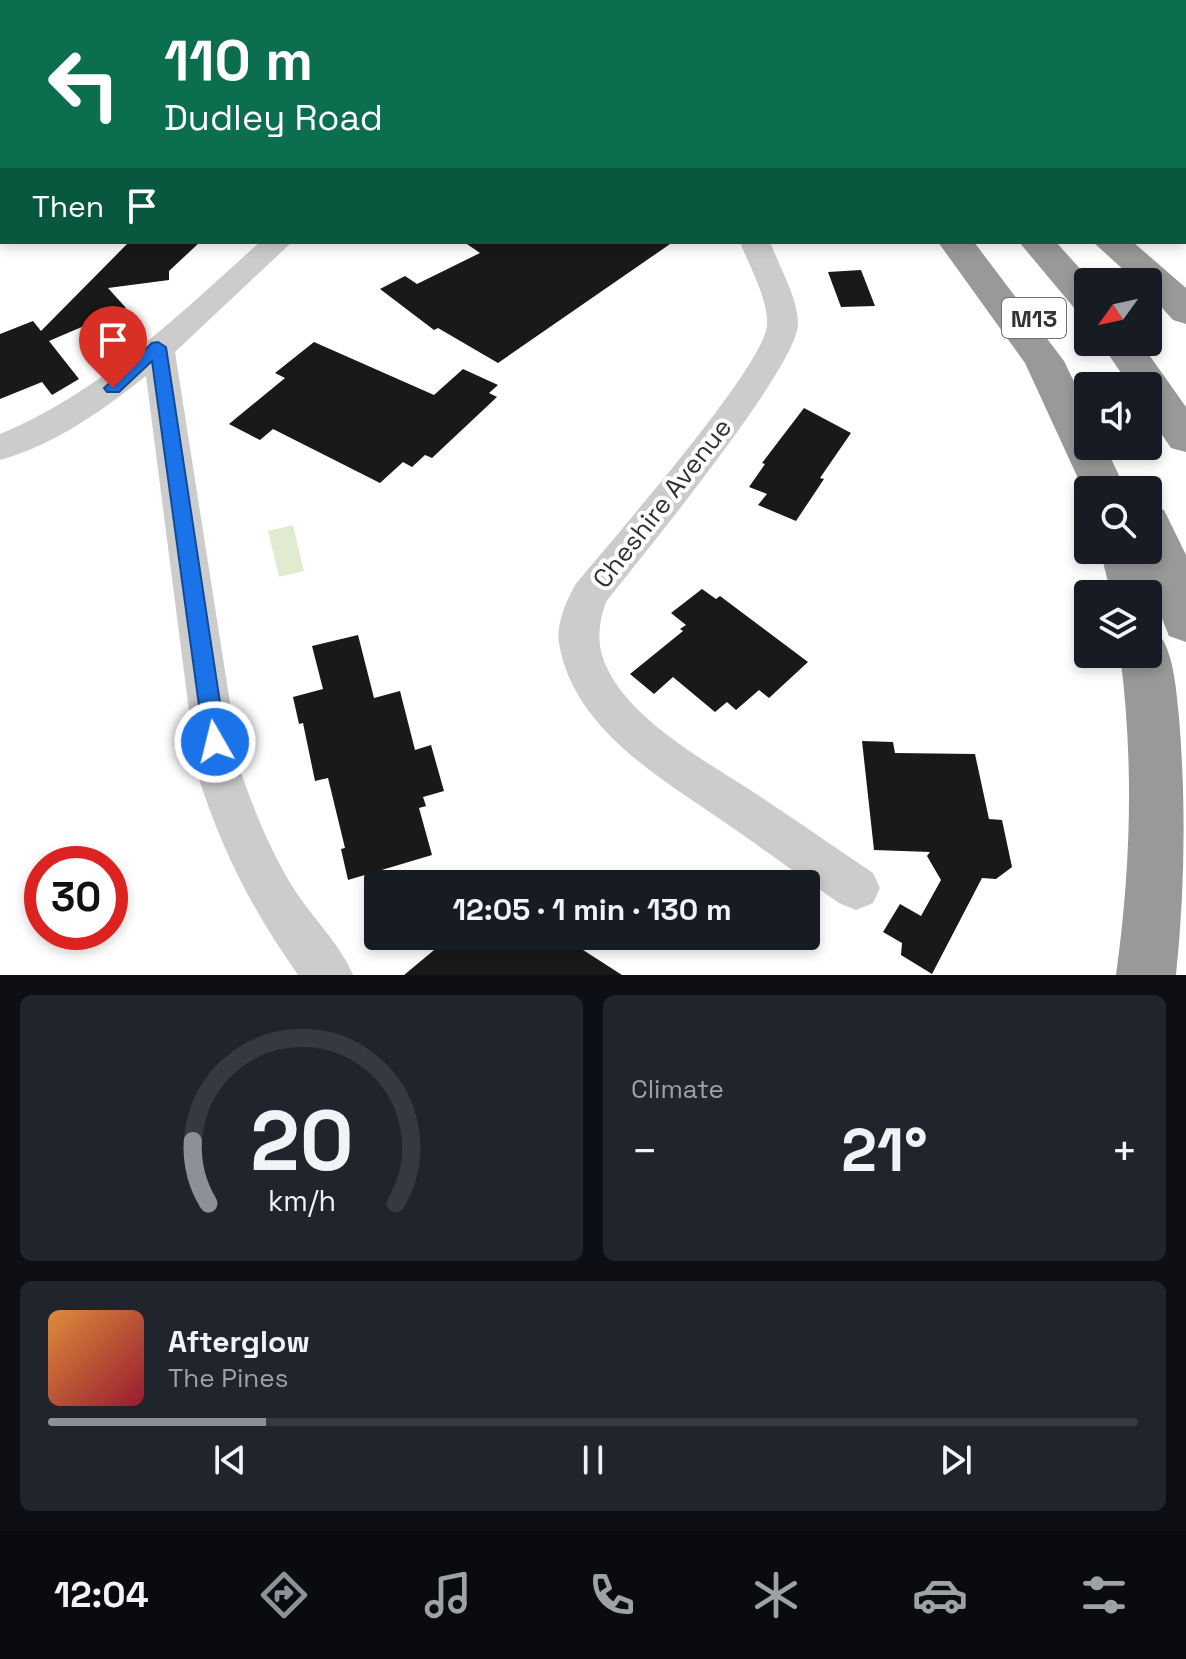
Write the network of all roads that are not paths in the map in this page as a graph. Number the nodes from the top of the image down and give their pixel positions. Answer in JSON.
{"nodes":[{"id":1,"x":275,"y":244,"type":"edge"},
{"id":2,"x":756,"y":244,"type":"edge"},
{"id":3,"x":957,"y":244,"type":"edge"},
{"id":4,"x":972,"y":244,"type":"edge"},
{"id":5,"x":1039,"y":244,"type":"edge"},
{"id":6,"x":1112,"y":244,"type":"edge"},
{"id":7,"x":1112,"y":244,"type":"edge"},
{"id":8,"x":1132,"y":268,"type":"edge"},
{"id":9,"x":1074,"y":285,"type":"edge"},
{"id":10,"x":1162,"y":305,"type":"edge"},
{"id":11,"x":1186,"y":312,"type":"edge"},
{"id":12,"x":1186,"y":335,"type":"edge"},
{"id":13,"x":158,"y":347,"type":"junction"},
{"id":14,"x":1130,"y":356,"type":"edge"},
{"id":15,"x":1074,"y":381,"type":"edge"},
{"id":16,"x":1186,"y":438,"type":"edge"},
{"id":17,"x":0,"y":448,"type":"edge"},
{"id":18,"x":1097,"y":476,"type":"edge"},
{"id":19,"x":1162,"y":553,"type":"edge"},
{"id":20,"x":1186,"y":623,"type":"edge"},
{"id":21,"x":1147,"y":668,"type":"edge"},
{"id":22,"x":856,"y":888,"type":"dead end"},
{"id":23,"x":328,"y":975,"type":"edge"},
{"id":24,"x":1146,"y":975,"type":"edge"}],
"edges":[{"from":1,"to":13,"type":"street"},
{"from":2,"to":22,"type":"street","name":"Cheshire Avenue"},
{"from":3,"to":18,"type":"highway"},
{"from":4,"to":15,"type":"highway","number":"M13"},
{"from":5,"to":9,"type":"highway","number":"M13"},
{"from":6,"to":8,"type":"highway"},
{"from":7,"to":11,"type":"highway"},
{"from":10,"to":12,"type":"highway"},
{"from":13,"to":17,"type":"street"},
{"from":13,"to":23,"type":"street"},
{"from":14,"to":16,"type":"highway"},
{"from":19,"to":20,"type":"highway"},
{"from":21,"to":24,"type":"highway"}]}
